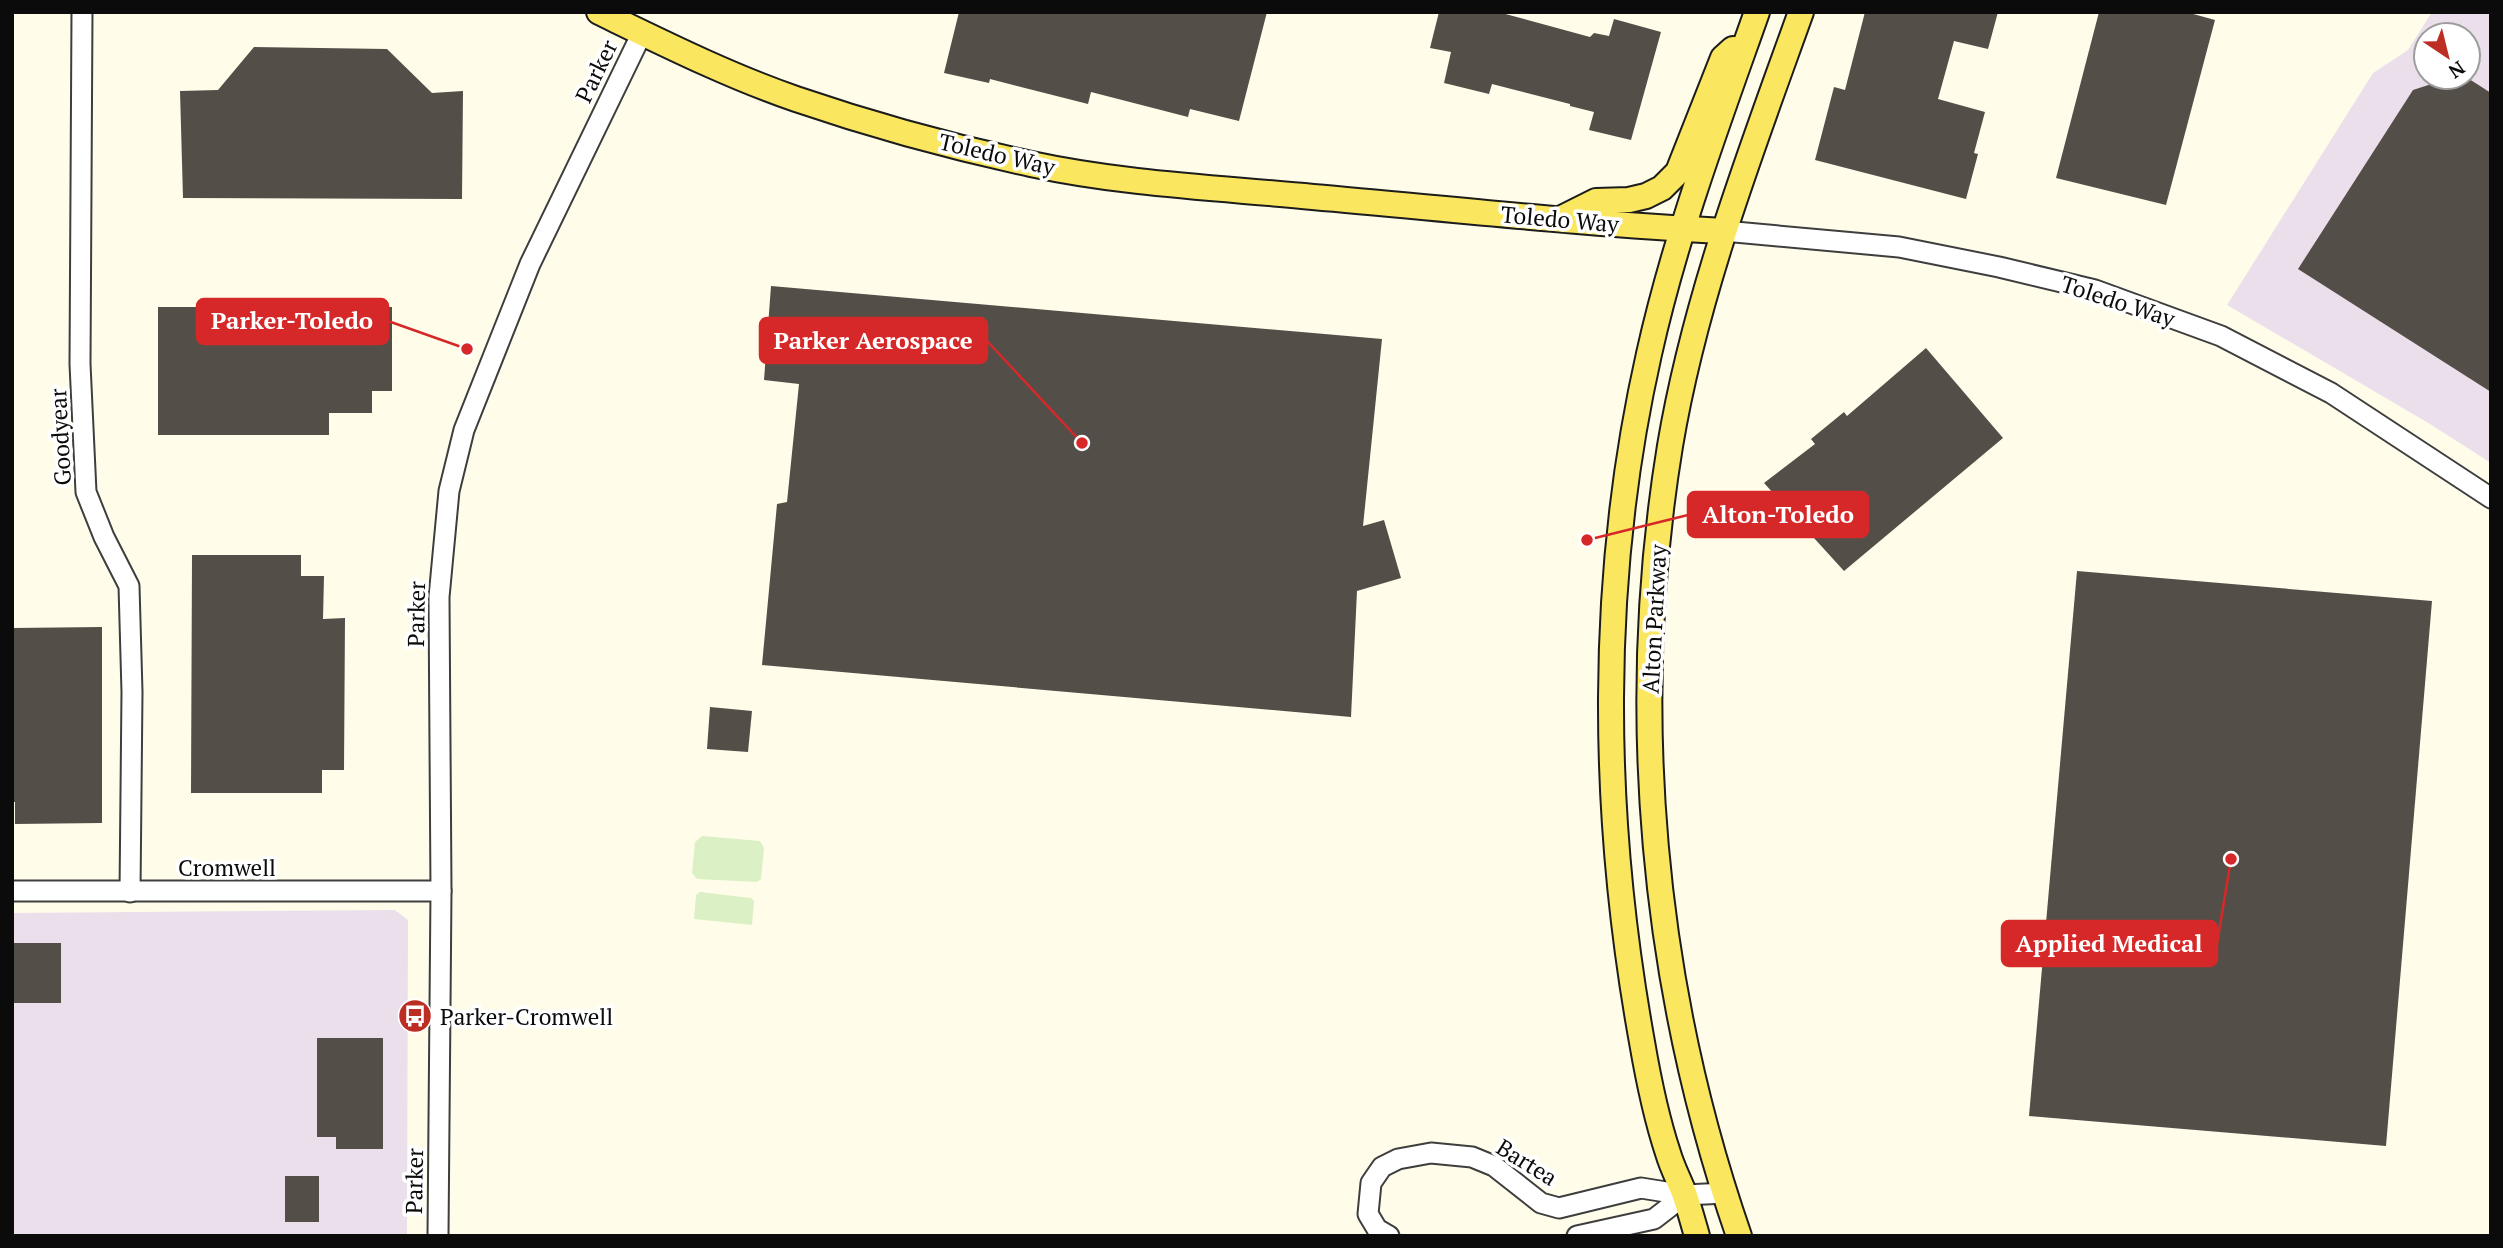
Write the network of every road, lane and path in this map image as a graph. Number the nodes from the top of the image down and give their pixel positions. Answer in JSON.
{"nodes":[{"id":1,"x":82,"y":12,"type":"edge"},
{"id":2,"x":599,"y":12,"type":"edge"},
{"id":3,"x":1801,"y":12,"type":"edge"},
{"id":4,"x":1753,"y":23,"type":"edge"},
{"id":5,"x":642,"y":33,"type":"junction"},
{"id":6,"x":1561,"y":219,"type":"junction"},
{"id":7,"x":1682,"y":229,"type":"junction"},
{"id":8,"x":1724,"y":231,"type":"junction"},
{"id":9,"x":2491,"y":498,"type":"edge"},
{"id":10,"x":12,"y":891,"type":"edge"},
{"id":11,"x":441,"y":891,"type":"junction"},
{"id":12,"x":130,"y":892,"type":"junction"},
{"id":13,"x":1726,"y":1193,"type":"junction"},
{"id":14,"x":1685,"y":1195,"type":"junction"},
{"id":15,"x":438,"y":1236,"type":"edge"},
{"id":16,"x":1389,"y":1236,"type":"edge"},
{"id":17,"x":1577,"y":1236,"type":"edge"},
{"id":18,"x":1697,"y":1236,"type":"edge"},
{"id":19,"x":1739,"y":1236,"type":"edge"}],
"edges":[{"from":1,"to":12,"type":"street","name":"Goodyear"},
{"from":2,"to":5,"type":"main road","name":"Toledo Way"},
{"from":3,"to":8,"type":"main road","name":"Alton Parkway"},
{"from":4,"to":6,"type":"main road"},
{"from":4,"to":7,"type":"main road","name":"Alton Parkway"},
{"from":5,"to":6,"type":"main road","name":"Toledo Way"},
{"from":5,"to":11,"type":"street","name":"Parker"},
{"from":6,"to":7,"type":"main road","name":"Toledo Way"},
{"from":7,"to":8,"type":"main road","name":"Toledo Way"},
{"from":7,"to":14,"type":"main road","name":"Alton Parkway"},
{"from":8,"to":9,"type":"street","name":"Toledo Way"},
{"from":8,"to":13,"type":"main road","name":"Alton Parkway"},
{"from":10,"to":12,"type":"street","name":"Cromwell"},
{"from":11,"to":12,"type":"street","name":"Cromwell"},
{"from":11,"to":15,"type":"street","name":"Parker"},
{"from":13,"to":14,"type":"street","name":"Bartea"},
{"from":13,"to":19,"type":"main road","name":"Alton Parkway"},
{"from":14,"to":16,"type":"street","name":"Bartea"},
{"from":14,"to":17,"type":"street"},
{"from":14,"to":18,"type":"main road","name":"Alton Parkway"}]}
